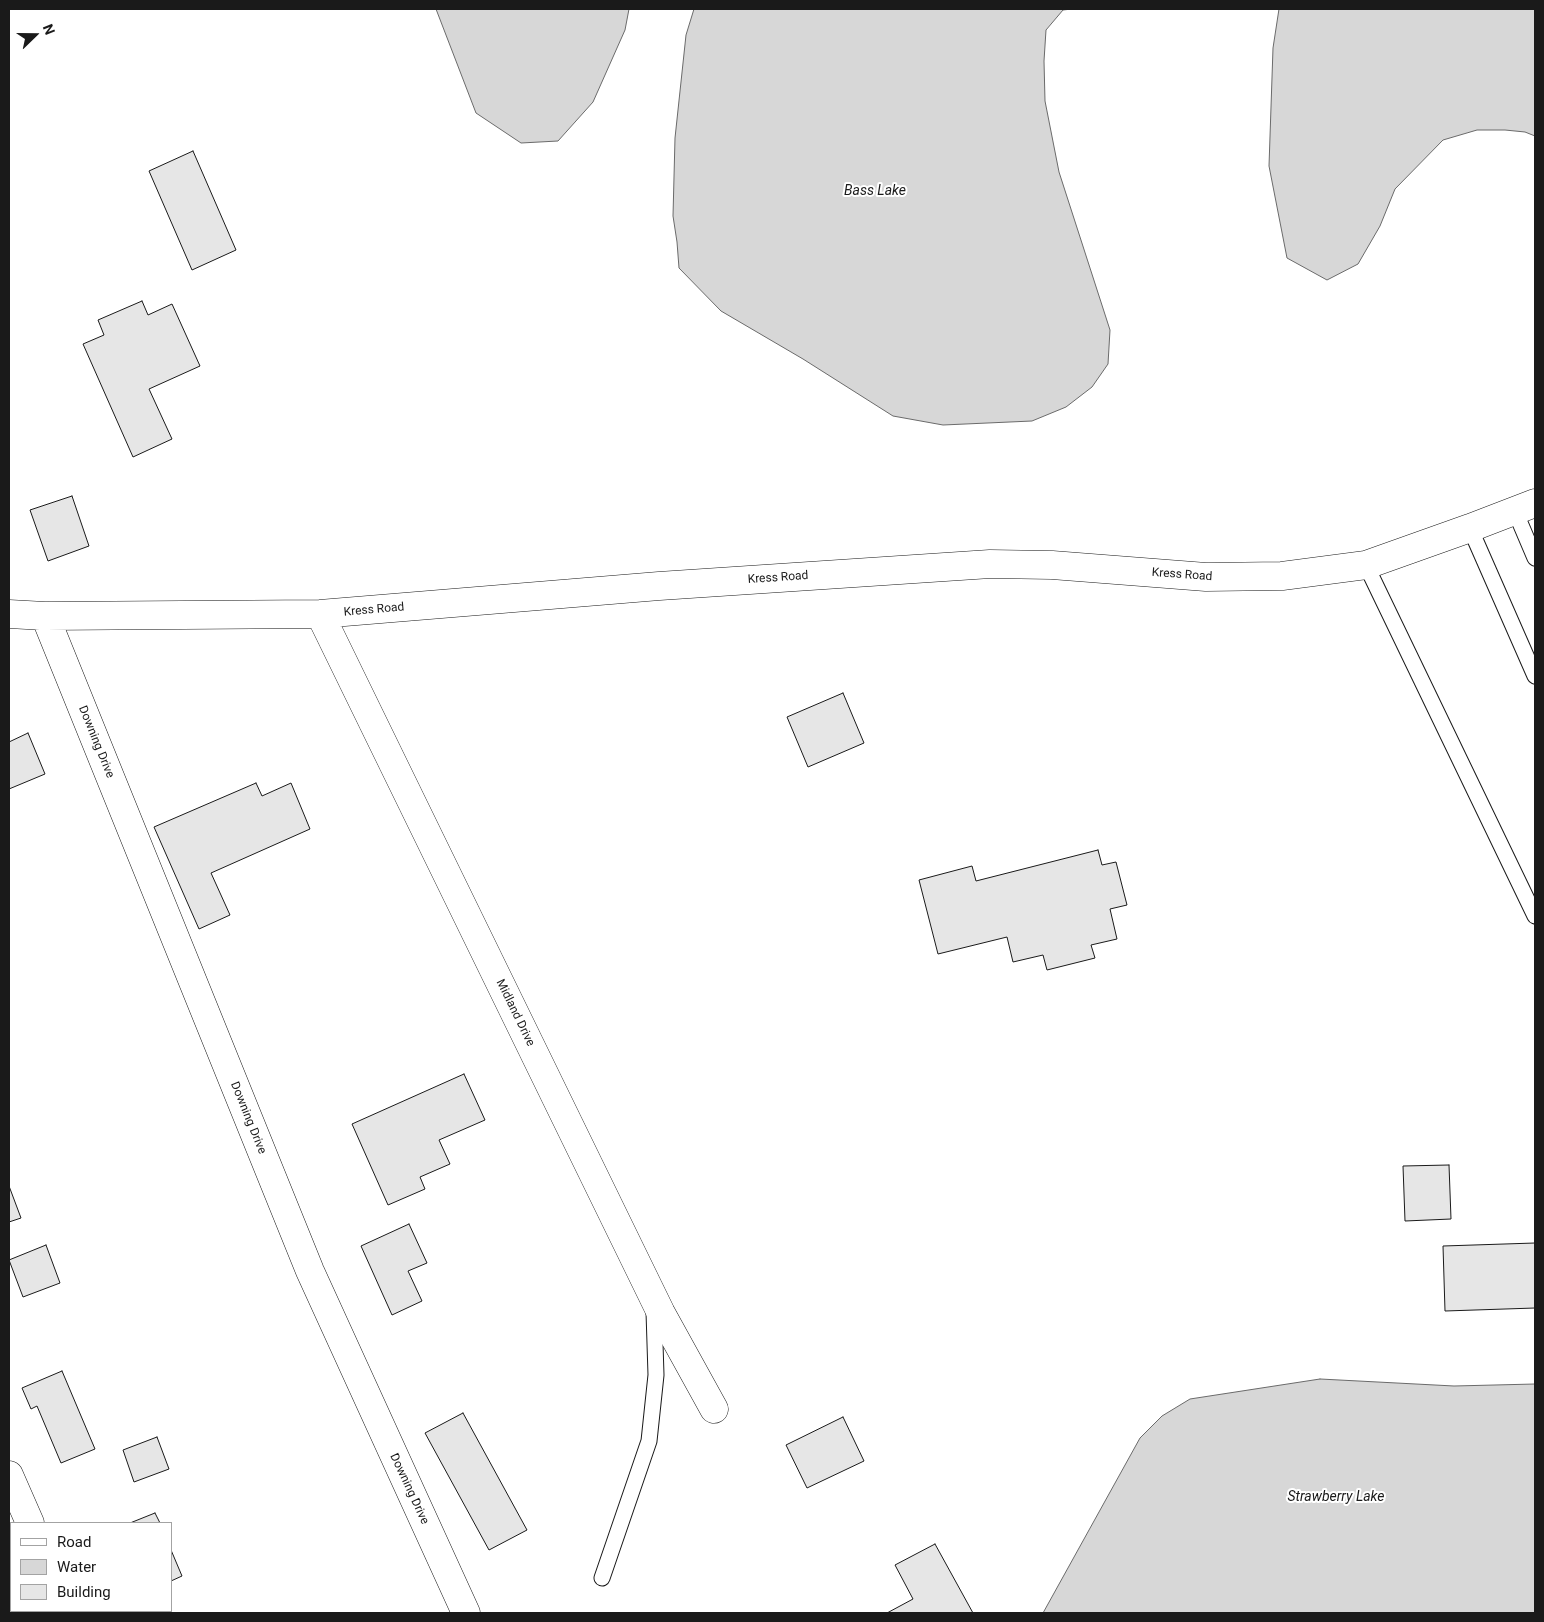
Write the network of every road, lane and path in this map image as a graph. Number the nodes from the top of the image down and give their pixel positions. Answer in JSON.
{"nodes":[{"id":1,"x":1525,"y":507,"type":"edge"},
{"id":2,"x":1470,"y":528,"type":"junction"},
{"id":3,"x":1535,"y":558,"type":"edge"},
{"id":4,"x":1366,"y":565,"type":"junction"},
{"id":5,"x":9,"y":614,"type":"edge"},
{"id":6,"x":320,"y":614,"type":"junction"},
{"id":7,"x":45,"y":616,"type":"junction"},
{"id":8,"x":1535,"y":676,"type":"edge"},
{"id":9,"x":1535,"y":916,"type":"edge"},
{"id":10,"x":654,"y":1298,"type":"junction"},
{"id":11,"x":714,"y":1409,"type":"dead end"},
{"id":12,"x":9,"y":1475,"type":"edge"},
{"id":13,"x":30,"y":1522,"type":"edge"},
{"id":14,"x":602,"y":1578,"type":"dead end"},
{"id":15,"x":466,"y":1613,"type":"edge"}],
"edges":[{"from":1,"to":2,"type":"street","name":"Kress Road"},
{"from":1,"to":3,"type":"lane"},
{"from":2,"to":4,"type":"street","name":"Kress Road"},
{"from":2,"to":8,"type":"lane"},
{"from":4,"to":6,"type":"street","name":"Kress Road"},
{"from":4,"to":9,"type":"lane"},
{"from":5,"to":7,"type":"street","name":"Kress Road"},
{"from":6,"to":7,"type":"street","name":"Kress Road"},
{"from":6,"to":10,"type":"street","name":"Midland Drive"},
{"from":7,"to":15,"type":"street","name":"Downing Drive"},
{"from":10,"to":11,"type":"street","name":"Midland Drive"},
{"from":10,"to":14,"type":"lane"},
{"from":12,"to":13,"type":"street"}]}
